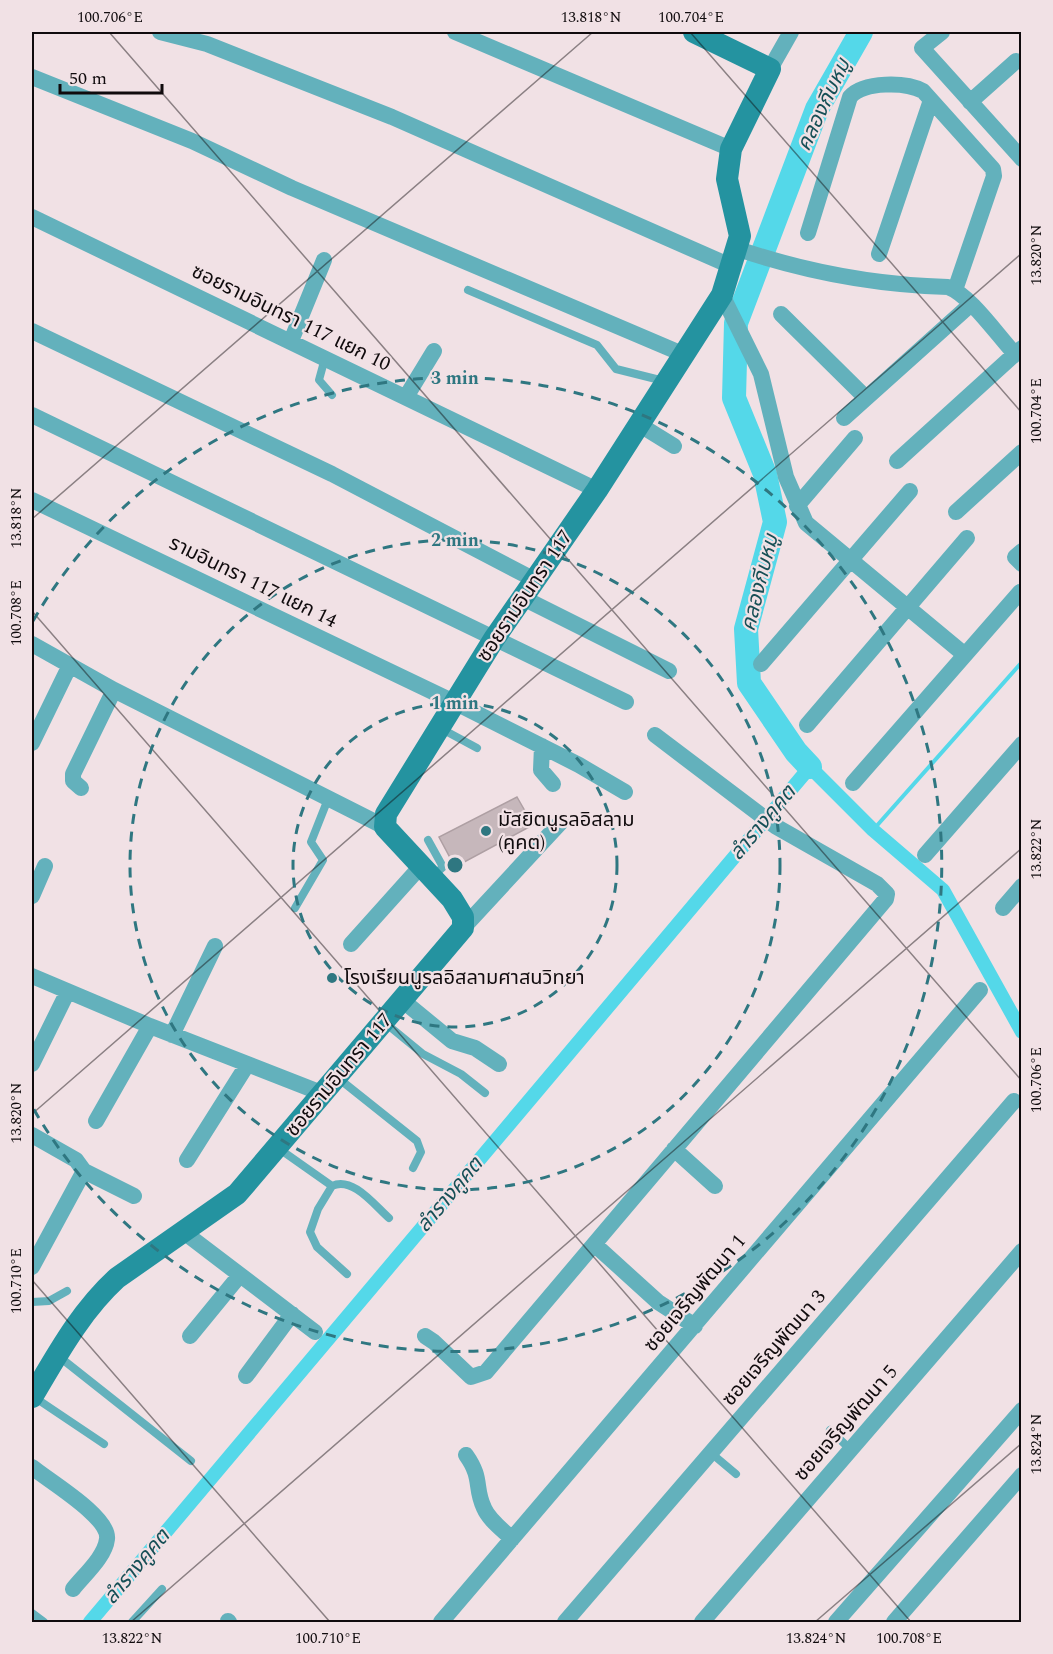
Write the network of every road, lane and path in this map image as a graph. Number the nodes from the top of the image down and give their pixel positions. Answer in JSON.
{"nodes":[{"id":1,"x":160,"y":32,"type":"edge"},
{"id":2,"x":455,"y":32,"type":"edge"},
{"id":3,"x":694,"y":32,"type":"edge"},
{"id":4,"x":791,"y":32,"type":"edge"},
{"id":5,"x":942,"y":32,"type":"edge"},
{"id":6,"x":1016,"y":61,"type":"dead end"},
{"id":7,"x":770,"y":69,"type":"junction"},
{"id":8,"x":32,"y":77,"type":"edge"},
{"id":9,"x":931,"y":100,"type":"junction"},
{"id":10,"x":970,"y":102,"type":"junction"},
{"id":11,"x":731,"y":149,"type":"junction"},
{"id":12,"x":1021,"y":156,"type":"edge"},
{"id":13,"x":32,"y":217,"type":"edge"},
{"id":14,"x":808,"y":233,"type":"dead end"},
{"id":15,"x":879,"y":254,"type":"dead end"},
{"id":16,"x":742,"y":257,"type":"junction"},
{"id":17,"x":324,"y":260,"type":"dead end"},
{"id":18,"x":468,"y":290,"type":"dead end"},
{"id":19,"x":955,"y":290,"type":"junction"},
{"id":20,"x":726,"y":302,"type":"junction"},
{"id":21,"x":970,"y":305,"type":"junction"},
{"id":22,"x":781,"y":314,"type":"dead end"},
{"id":23,"x":32,"y":331,"type":"edge"},
{"id":24,"x":291,"y":341,"type":"junction"},
{"id":25,"x":434,"y":351,"type":"dead end"},
{"id":26,"x":1018,"y":351,"type":"edge"},
{"id":27,"x":685,"y":355,"type":"junction"},
{"id":28,"x":325,"y":357,"type":"junction"},
{"id":29,"x":667,"y":382,"type":"junction"},
{"id":30,"x":332,"y":395,"type":"dead end"},
{"id":31,"x":406,"y":397,"type":"junction"},
{"id":32,"x":866,"y":398,"type":"junction"},
{"id":33,"x":32,"y":416,"type":"edge"},
{"id":34,"x":844,"y":418,"type":"dead end"},
{"id":35,"x":640,"y":425,"type":"junction"},
{"id":36,"x":855,"y":438,"type":"dead end"},
{"id":37,"x":674,"y":446,"type":"dead end"},
{"id":38,"x":1022,"y":452,"type":"edge"},
{"id":39,"x":897,"y":461,"type":"dead end"},
{"id":40,"x":597,"y":490,"type":"junction"},
{"id":41,"x":910,"y":491,"type":"dead end"},
{"id":42,"x":32,"y":500,"type":"edge"},
{"id":43,"x":797,"y":506,"type":"junction"},
{"id":44,"x":956,"y":512,"type":"dead end"},
{"id":45,"x":967,"y":538,"type":"dead end"},
{"id":46,"x":1022,"y":551,"type":"edge"},
{"id":47,"x":849,"y":560,"type":"junction"},
{"id":48,"x":1022,"y":564,"type":"edge"},
{"id":49,"x":529,"y":589,"type":"junction"},
{"id":50,"x":1020,"y":592,"type":"edge"},
{"id":51,"x":907,"y":607,"type":"junction"},
{"id":52,"x":494,"y":639,"type":"junction"},
{"id":53,"x":32,"y":644,"type":"edge"},
{"id":54,"x":965,"y":655,"type":"junction"},
{"id":55,"x":761,"y":664,"type":"dead end"},
{"id":56,"x":70,"y":665,"type":"junction"},
{"id":57,"x":669,"y":671,"type":"dead end"},
{"id":58,"x":114,"y":690,"type":"junction"},
{"id":59,"x":626,"y":702,"type":"dead end"},
{"id":60,"x":456,"y":703,"type":"junction"},
{"id":61,"x":807,"y":725,"type":"dead end"},
{"id":62,"x":440,"y":728,"type":"junction"},
{"id":63,"x":655,"y":735,"type":"dead end"},
{"id":64,"x":32,"y":743,"type":"edge"},
{"id":65,"x":1022,"y":744,"type":"edge"},
{"id":66,"x":542,"y":746,"type":"junction"},
{"id":67,"x":477,"y":748,"type":"dead end"},
{"id":68,"x":853,"y":783,"type":"dead end"},
{"id":69,"x":553,"y":784,"type":"dead end"},
{"id":70,"x":81,"y":788,"type":"dead end"},
{"id":71,"x":625,"y":792,"type":"dead end"},
{"id":72,"x":328,"y":799,"type":"junction"},
{"id":73,"x":561,"y":822,"type":"dead end"},
{"id":74,"x":385,"y":827,"type":"junction"},
{"id":75,"x":428,"y":840,"type":"dead end"},
{"id":76,"x":925,"y":855,"type":"dead end"},
{"id":77,"x":45,"y":866,"type":"dead end"},
{"id":78,"x":426,"y":872,"type":"junction"},
{"id":79,"x":1022,"y":886,"type":"edge"},
{"id":80,"x":32,"y":896,"type":"edge"},
{"id":81,"x":295,"y":908,"type":"dead end"},
{"id":82,"x":1003,"y":908,"type":"dead end"},
{"id":83,"x":463,"y":928,"type":"junction"},
{"id":84,"x":351,"y":944,"type":"dead end"},
{"id":85,"x":215,"y":946,"type":"dead end"},
{"id":86,"x":32,"y":976,"type":"edge"},
{"id":87,"x":980,"y":990,"type":"dead end"},
{"id":88,"x":67,"y":993,"type":"junction"},
{"id":89,"x":402,"y":1000,"type":"junction"},
{"id":90,"x":383,"y":1022,"type":"junction"},
{"id":91,"x":150,"y":1026,"type":"junction"},
{"id":92,"x":172,"y":1035,"type":"junction"},
{"id":93,"x":32,"y":1064,"type":"edge"},
{"id":94,"x":499,"y":1064,"type":"dead end"},
{"id":95,"x":247,"y":1065,"type":"junction"},
{"id":96,"x":330,"y":1085,"type":"junction"},
{"id":97,"x":485,"y":1093,"type":"dead end"},
{"id":98,"x":1014,"y":1101,"type":"dead end"},
{"id":99,"x":96,"y":1120,"type":"dead end"},
{"id":100,"x":32,"y":1135,"type":"edge"},
{"id":101,"x":278,"y":1148,"type":"junction"},
{"id":102,"x":674,"y":1149,"type":"junction"},
{"id":103,"x":187,"y":1160,"type":"dead end"},
{"id":104,"x":413,"y":1168,"type":"dead end"},
{"id":105,"x":84,"y":1170,"type":"junction"},
{"id":106,"x":333,"y":1186,"type":"junction"},
{"id":107,"x":715,"y":1186,"type":"dead end"},
{"id":108,"x":134,"y":1196,"type":"dead end"},
{"id":109,"x":389,"y":1218,"type":"dead end"},
{"id":110,"x":185,"y":1233,"type":"junction"},
{"id":111,"x":594,"y":1244,"type":"junction"},
{"id":112,"x":1022,"y":1251,"type":"edge"},
{"id":113,"x":32,"y":1267,"type":"edge"},
{"id":114,"x":347,"y":1274,"type":"dead end"},
{"id":115,"x":240,"y":1275,"type":"junction"},
{"id":116,"x":67,"y":1291,"type":"dead end"},
{"id":117,"x":32,"y":1302,"type":"edge"},
{"id":118,"x":292,"y":1314,"type":"junction"},
{"id":119,"x":695,"y":1326,"type":"junction"},
{"id":120,"x":315,"y":1332,"type":"dead end"},
{"id":121,"x":190,"y":1336,"type":"dead end"},
{"id":122,"x":425,"y":1336,"type":"dead end"},
{"id":123,"x":57,"y":1354,"type":"junction"},
{"id":124,"x":246,"y":1376,"type":"dead end"},
{"id":125,"x":32,"y":1396,"type":"edge"},
{"id":126,"x":1022,"y":1410,"type":"edge"},
{"id":127,"x":830,"y":1430,"type":"dead end"},
{"id":128,"x":104,"y":1444,"type":"dead end"},
{"id":129,"x":851,"y":1450,"type":"junction"},
{"id":130,"x":711,"y":1453,"type":"junction"},
{"id":131,"x":466,"y":1455,"type":"dead end"},
{"id":132,"x":191,"y":1461,"type":"dead end"},
{"id":133,"x":32,"y":1467,"type":"edge"},
{"id":134,"x":736,"y":1474,"type":"dead end"},
{"id":135,"x":1022,"y":1475,"type":"edge"},
{"id":136,"x":512,"y":1539,"type":"junction"},
{"id":137,"x":162,"y":1588,"type":"dead end"},
{"id":138,"x":73,"y":1589,"type":"dead end"},
{"id":139,"x":32,"y":1613,"type":"edge"},
{"id":140,"x":44,"y":1623,"type":"edge"},
{"id":141,"x":132,"y":1623,"type":"edge"},
{"id":142,"x":441,"y":1623,"type":"edge"},
{"id":143,"x":565,"y":1623,"type":"edge"},
{"id":144,"x":702,"y":1623,"type":"edge"},
{"id":145,"x":836,"y":1623,"type":"edge"},
{"id":146,"x":894,"y":1623,"type":"edge"}],
"edges":[{"from":1,"to":16,"type":"street"},
{"from":2,"to":11,"type":"street"},
{"from":3,"to":7,"type":"street"},
{"from":4,"to":7,"type":"street"},
{"from":5,"to":10,"type":"street"},
{"from":6,"to":10,"type":"street"},
{"from":7,"to":11,"type":"street","name":"ซอยรามอินทรา 117"},
{"from":8,"to":27,"type":"street"},
{"from":9,"to":14,"type":"street"},
{"from":9,"to":15,"type":"street"},
{"from":9,"to":19,"type":"street"},
{"from":10,"to":12,"type":"street"},
{"from":11,"to":16,"type":"street","name":"ซอยรามอินทรา 117"},
{"from":13,"to":24,"type":"street","name":"ซอยรามอินทรา 117 แยก 10"},
{"from":16,"to":19,"type":"street"},
{"from":16,"to":20,"type":"street","name":"ซอยรามอินทรา 117"},
{"from":17,"to":24,"type":"street"},
{"from":18,"to":29,"type":"lane"},
{"from":19,"to":21,"type":"street"},
{"from":20,"to":27,"type":"street","name":"ซอยรามอินทรา 117"},
{"from":20,"to":43,"type":"street"},
{"from":21,"to":26,"type":"street"},
{"from":21,"to":32,"type":"street"},
{"from":22,"to":32,"type":"street"},
{"from":23,"to":49,"type":"street"},
{"from":24,"to":28,"type":"street","name":"ซอยรามอินทรา 117 แยก 10"},
{"from":25,"to":31,"type":"street"},
{"from":26,"to":39,"type":"street"},
{"from":27,"to":29,"type":"street","name":"ซอยรามอินทรา 117"},
{"from":28,"to":30,"type":"lane"},
{"from":28,"to":31,"type":"street","name":"ซอยรามอินทรา 117 แยก 10"},
{"from":29,"to":35,"type":"street","name":"ซอยรามอินทรา 117"},
{"from":31,"to":40,"type":"street","name":"ซอยรามอินทรา 117 แยก 10"},
{"from":32,"to":34,"type":"street"},
{"from":33,"to":52,"type":"street"},
{"from":35,"to":37,"type":"street"},
{"from":35,"to":40,"type":"street","name":"ซอยรามอินทรา 117"},
{"from":36,"to":43,"type":"street"},
{"from":38,"to":44,"type":"street"},
{"from":40,"to":49,"type":"street","name":"ซอยรามอินทรา 117"},
{"from":41,"to":47,"type":"street"},
{"from":42,"to":60,"type":"street","name":"รามอินทรา 117 แยก 14"},
{"from":43,"to":47,"type":"street"},
{"from":45,"to":51,"type":"street"},
{"from":46,"to":48,"type":"street"},
{"from":47,"to":51,"type":"street"},
{"from":47,"to":55,"type":"street"},
{"from":49,"to":52,"type":"street","name":"ซอยรามอินทรา 117"},
{"from":49,"to":57,"type":"street"},
{"from":50,"to":54,"type":"street"},
{"from":51,"to":54,"type":"street"},
{"from":51,"to":61,"type":"street"},
{"from":52,"to":59,"type":"street"},
{"from":52,"to":60,"type":"street","name":"ซอยรามอินทรา 117"},
{"from":53,"to":56,"type":"street"},
{"from":54,"to":68,"type":"street"},
{"from":56,"to":58,"type":"street"},
{"from":56,"to":64,"type":"street"},
{"from":58,"to":70,"type":"street"},
{"from":58,"to":72,"type":"street"},
{"from":60,"to":62,"type":"street","name":"ซอยรามอินทรา 117"},
{"from":60,"to":66,"type":"street","name":"รามอินทรา 117 แยก 14"},
{"from":62,"to":67,"type":"lane"},
{"from":62,"to":74,"type":"street","name":"ซอยรามอินทรา 117"},
{"from":63,"to":102,"type":"street"},
{"from":65,"to":76,"type":"street"},
{"from":66,"to":69,"type":"street"},
{"from":66,"to":71,"type":"street","name":"รามอินทรา 117 แยก 14"},
{"from":72,"to":74,"type":"street"},
{"from":72,"to":81,"type":"lane"},
{"from":73,"to":83,"type":"street"},
{"from":74,"to":78,"type":"street"},
{"from":75,"to":78,"type":"lane"},
{"from":77,"to":80,"type":"street"},
{"from":78,"to":83,"type":"street"},
{"from":78,"to":84,"type":"street"},
{"from":79,"to":82,"type":"street"},
{"from":83,"to":89,"type":"street","name":"ซอยรามอินทรา 117"},
{"from":85,"to":92,"type":"street"},
{"from":86,"to":88,"type":"street"},
{"from":87,"to":119,"type":"street","name":"ซอยเจริญพัฒนา 1"},
{"from":88,"to":91,"type":"street"},
{"from":88,"to":93,"type":"street"},
{"from":89,"to":90,"type":"street","name":"ซอยรามอินทรา 117"},
{"from":89,"to":94,"type":"street"},
{"from":90,"to":96,"type":"street","name":"ซอยรามอินทรา 117"},
{"from":90,"to":97,"type":"lane"},
{"from":91,"to":92,"type":"street"},
{"from":91,"to":99,"type":"street"},
{"from":92,"to":95,"type":"street"},
{"from":95,"to":96,"type":"street"},
{"from":95,"to":103,"type":"street"},
{"from":96,"to":101,"type":"street","name":"ซอยรามอินทรา 117"},
{"from":96,"to":104,"type":"lane"},
{"from":98,"to":130,"type":"street","name":"ซอยเจริญพัฒนา 3"},
{"from":100,"to":105,"type":"street"},
{"from":101,"to":106,"type":"lane"},
{"from":101,"to":110,"type":"street","name":"ซอยรามอินทรา 117"},
{"from":102,"to":107,"type":"street"},
{"from":102,"to":111,"type":"street"},
{"from":105,"to":108,"type":"street"},
{"from":105,"to":113,"type":"street"},
{"from":106,"to":109,"type":"lane"},
{"from":106,"to":114,"type":"lane"},
{"from":110,"to":115,"type":"street"},
{"from":110,"to":123,"type":"street","name":"ซอยรามอินทรา 117"},
{"from":111,"to":119,"type":"street"},
{"from":111,"to":122,"type":"street"},
{"from":112,"to":129,"type":"street","name":"ซอยเจริญพัฒนา 5"},
{"from":115,"to":118,"type":"street"},
{"from":115,"to":121,"type":"street"},
{"from":116,"to":117,"type":"lane"},
{"from":118,"to":120,"type":"street"},
{"from":118,"to":124,"type":"street"},
{"from":119,"to":136,"type":"street","name":"ซอยเจริญพัฒนา 1"},
{"from":123,"to":125,"type":"street","name":"ซอยรามอินทรา 117"},
{"from":123,"to":132,"type":"lane"},
{"from":125,"to":128,"type":"lane"},
{"from":126,"to":145,"type":"street"},
{"from":127,"to":129,"type":"lane"},
{"from":129,"to":144,"type":"street","name":"ซอยเจริญพัฒนา 5"},
{"from":130,"to":134,"type":"lane"},
{"from":130,"to":143,"type":"street","name":"ซอยเจริญพัฒนา 3"},
{"from":131,"to":136,"type":"street"},
{"from":133,"to":138,"type":"street"},
{"from":135,"to":146,"type":"street"},
{"from":136,"to":142,"type":"street","name":"ซอยเจริญพัฒนา 1"},
{"from":137,"to":141,"type":"lane"},
{"from":139,"to":140,"type":"lane"}]}
